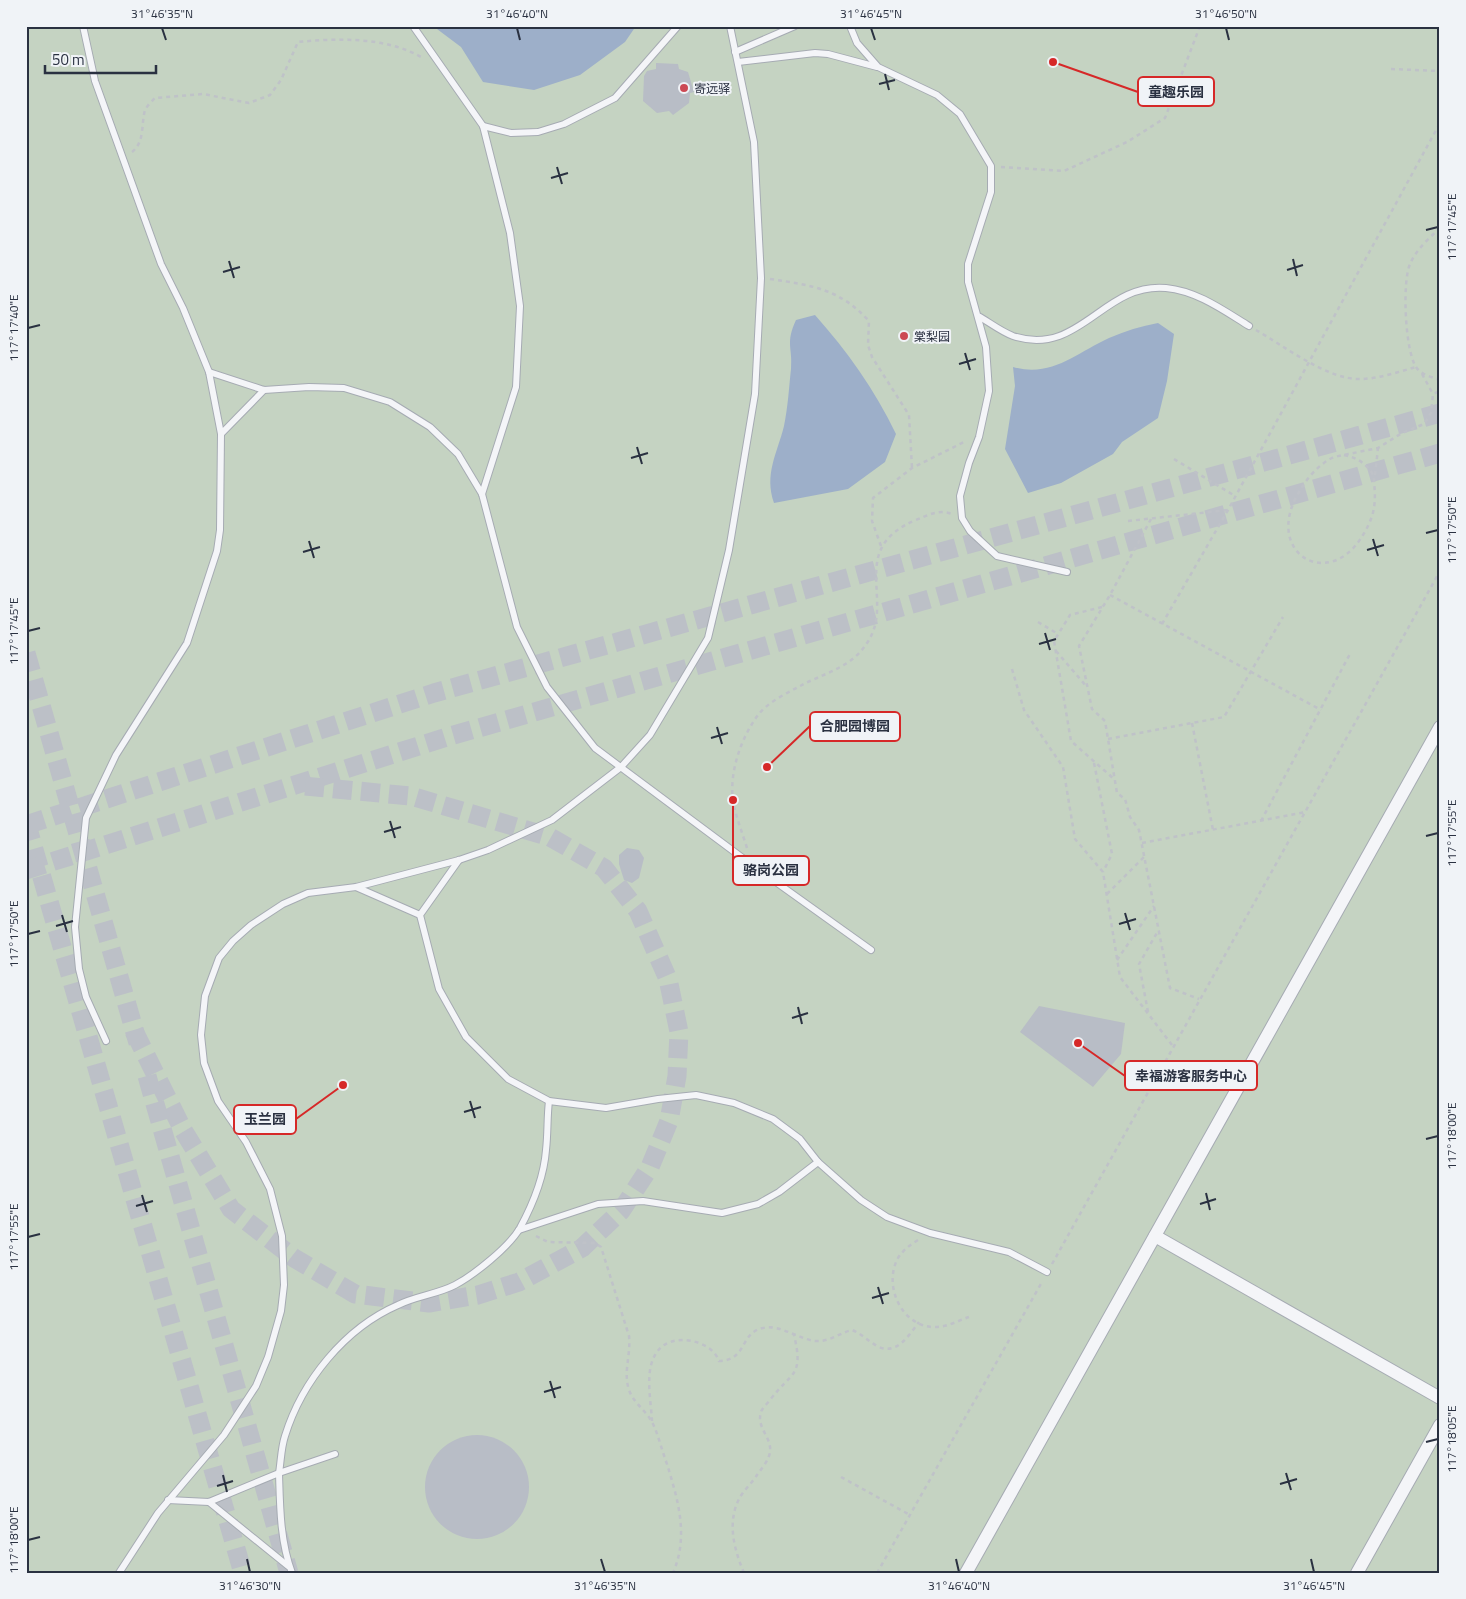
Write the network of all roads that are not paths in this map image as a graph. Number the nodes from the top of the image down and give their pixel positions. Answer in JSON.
{"nodes":[{"id":1,"x":83,"y":26,"type":"edge"},
{"id":2,"x":413,"y":26,"type":"edge"},
{"id":3,"x":678,"y":26,"type":"edge"},
{"id":4,"x":730,"y":26,"type":"edge"},
{"id":5,"x":795,"y":26,"type":"edge"},
{"id":6,"x":850,"y":26,"type":"edge"},
{"id":7,"x":735,"y":52,"type":"junction"},
{"id":8,"x":738,"y":62,"type":"junction"},
{"id":9,"x":878,"y":67,"type":"junction"},
{"id":10,"x":483,"y":126,"type":"junction"},
{"id":11,"x":980,"y":317,"type":"junction"},
{"id":12,"x":1248,"y":326,"type":"road end"},
{"id":13,"x":209,"y":372,"type":"junction"},
{"id":14,"x":264,"y":390,"type":"junction"},
{"id":15,"x":221,"y":434,"type":"junction"},
{"id":16,"x":482,"y":494,"type":"junction"},
{"id":17,"x":1067,"y":572,"type":"dead end"},
{"id":18,"x":1440,"y":727,"type":"edge"},
{"id":19,"x":620,"y":767,"type":"junction"},
{"id":20,"x":459,"y":860,"type":"junction"},
{"id":21,"x":356,"y":887,"type":"junction"},
{"id":22,"x":420,"y":915,"type":"junction"},
{"id":23,"x":871,"y":950,"type":"dead end"},
{"id":24,"x":106,"y":1041,"type":"dead end"},
{"id":25,"x":549,"y":1101,"type":"junction"},
{"id":26,"x":818,"y":1162,"type":"junction"},
{"id":27,"x":519,"y":1230,"type":"junction"},
{"id":28,"x":1154,"y":1236,"type":"junction"},
{"id":29,"x":1048,"y":1272,"type":"road end"},
{"id":30,"x":1440,"y":1398,"type":"edge"},
{"id":31,"x":1440,"y":1426,"type":"edge"},
{"id":32,"x":335,"y":1454,"type":"dead end"},
{"id":33,"x":279,"y":1473,"type":"junction"},
{"id":34,"x":168,"y":1500,"type":"junction"},
{"id":35,"x":210,"y":1502,"type":"junction"},
{"id":36,"x":291,"y":1570,"type":"edge"},
{"id":37,"x":118,"y":1573,"type":"edge"},
{"id":38,"x":966,"y":1573,"type":"edge"},
{"id":39,"x":1356,"y":1573,"type":"edge"}],
"edges":[{"from":1,"to":13,"type":"lane"},
{"from":2,"to":10,"type":"lane"},
{"from":3,"to":10,"type":"lane"},
{"from":4,"to":7,"type":"lane"},
{"from":5,"to":7,"type":"lane"},
{"from":6,"to":9,"type":"lane"},
{"from":7,"to":8,"type":"lane"},
{"from":8,"to":9,"type":"lane"},
{"from":8,"to":19,"type":"lane"},
{"from":9,"to":11,"type":"lane"},
{"from":10,"to":16,"type":"lane"},
{"from":11,"to":12,"type":"lane"},
{"from":11,"to":17,"type":"lane"},
{"from":13,"to":14,"type":"lane"},
{"from":13,"to":15,"type":"lane"},
{"from":14,"to":15,"type":"lane"},
{"from":14,"to":16,"type":"lane"},
{"from":15,"to":24,"type":"lane"},
{"from":16,"to":19,"type":"lane"},
{"from":18,"to":28,"type":"street"},
{"from":19,"to":20,"type":"lane"},
{"from":19,"to":23,"type":"lane"},
{"from":20,"to":21,"type":"lane"},
{"from":20,"to":22,"type":"lane"},
{"from":21,"to":22,"type":"lane"},
{"from":21,"to":34,"type":"lane"},
{"from":22,"to":25,"type":"lane"},
{"from":25,"to":26,"type":"lane"},
{"from":25,"to":27,"type":"lane"},
{"from":26,"to":27,"type":"lane"},
{"from":26,"to":29,"type":"lane"},
{"from":27,"to":33,"type":"lane"},
{"from":28,"to":30,"type":"street"},
{"from":28,"to":38,"type":"street"},
{"from":31,"to":39,"type":"street"},
{"from":32,"to":33,"type":"lane"},
{"from":33,"to":35,"type":"lane"},
{"from":33,"to":36,"type":"lane"},
{"from":34,"to":35,"type":"lane"},
{"from":34,"to":37,"type":"lane"},
{"from":35,"to":36,"type":"lane"}]}
